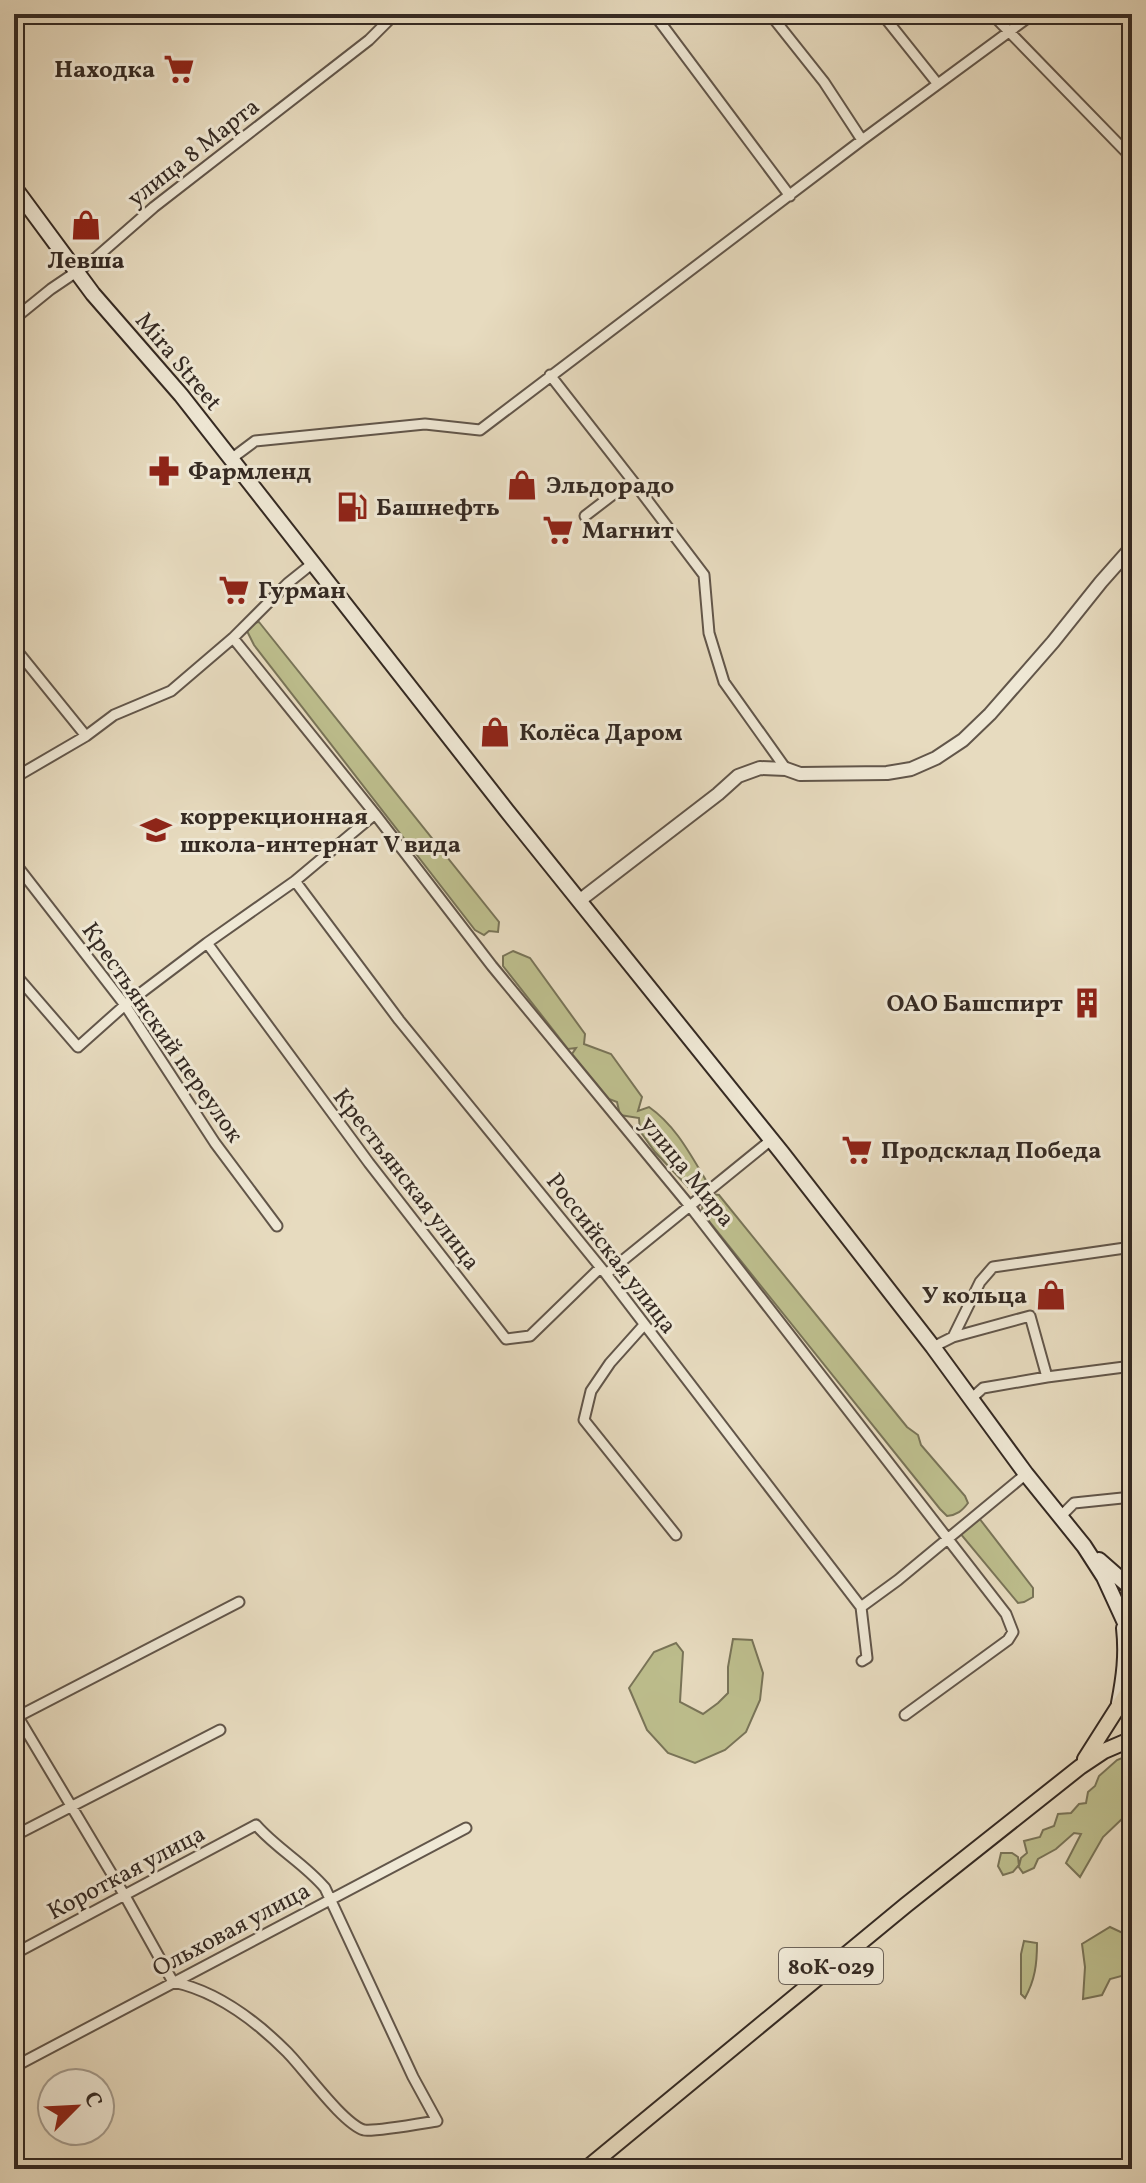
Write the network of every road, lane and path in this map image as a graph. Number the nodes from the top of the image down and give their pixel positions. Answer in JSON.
{"nodes":[{"id":1,"x":395,"y":14,"type":"edge"},
{"id":2,"x":654,"y":14,"type":"edge"},
{"id":3,"x":770,"y":14,"type":"edge"},
{"id":4,"x":882,"y":14,"type":"edge"},
{"id":5,"x":992,"y":14,"type":"edge"},
{"id":6,"x":1033,"y":14,"type":"edge"},
{"id":7,"x":1009,"y":31,"type":"junction"},
{"id":8,"x":937,"y":83,"type":"junction"},
{"id":9,"x":862,"y":140,"type":"junction"},
{"id":10,"x":1132,"y":158,"type":"edge"},
{"id":11,"x":14,"y":187,"type":"edge"},
{"id":12,"x":790,"y":196,"type":"junction"},
{"id":13,"x":77,"y":272,"type":"junction"},
{"id":14,"x":14,"y":319,"type":"edge"},
{"id":15,"x":550,"y":375,"type":"junction"},
{"id":16,"x":231,"y":459,"type":"junction"},
{"id":17,"x":632,"y":480,"type":"junction"},
{"id":18,"x":585,"y":516,"type":"dead end"},
{"id":19,"x":1132,"y":547,"type":"edge"},
{"id":20,"x":313,"y":563,"type":"junction"},
{"id":21,"x":233,"y":638,"type":"junction"},
{"id":22,"x":14,"y":647,"type":"edge"},
{"id":23,"x":86,"y":736,"type":"junction"},
{"id":24,"x":786,"y":769,"type":"junction"},
{"id":25,"x":14,"y":778,"type":"edge"},
{"id":26,"x":375,"y":814,"type":"junction"},
{"id":27,"x":14,"y":862,"type":"edge"},
{"id":28,"x":295,"y":881,"type":"junction"},
{"id":29,"x":579,"y":901,"type":"junction"},
{"id":30,"x":207,"y":943,"type":"junction"},
{"id":31,"x":14,"y":973,"type":"edge"},
{"id":32,"x":125,"y":1005,"type":"junction"},
{"id":33,"x":771,"y":1140,"type":"junction"},
{"id":34,"x":689,"y":1205,"type":"junction"},
{"id":35,"x":277,"y":1226,"type":"dead end"},
{"id":36,"x":1132,"y":1247,"type":"edge"},
{"id":37,"x":603,"y":1271,"type":"junction"},
{"id":38,"x":644,"y":1325,"type":"junction"},
{"id":39,"x":953,"y":1337,"type":"junction"},
{"id":40,"x":933,"y":1347,"type":"junction"},
{"id":41,"x":1132,"y":1366,"type":"edge"},
{"id":42,"x":1047,"y":1377,"type":"junction"},
{"id":43,"x":972,"y":1398,"type":"junction"},
{"id":44,"x":1026,"y":1474,"type":"junction"},
{"id":45,"x":1132,"y":1497,"type":"edge"},
{"id":46,"x":1060,"y":1517,"type":"junction"},
{"id":47,"x":676,"y":1535,"type":"dead end"},
{"id":48,"x":947,"y":1538,"type":"junction"},
{"id":49,"x":1084,"y":1546,"type":"junction"},
{"id":50,"x":1131,"y":1588,"type":"edge"},
{"id":51,"x":1116,"y":1601,"type":"junction"},
{"id":52,"x":239,"y":1602,"type":"dead end"},
{"id":53,"x":861,"y":1607,"type":"junction"},
{"id":54,"x":1132,"y":1638,"type":"edge"},
{"id":55,"x":862,"y":1661,"type":"dead end"},
{"id":56,"x":1132,"y":1685,"type":"edge"},
{"id":57,"x":1118,"y":1706,"type":"junction"},
{"id":58,"x":905,"y":1715,"type":"dead end"},
{"id":59,"x":15,"y":1716,"type":"edge"},
{"id":60,"x":220,"y":1730,"type":"dead end"},
{"id":61,"x":1132,"y":1739,"type":"edge"},
{"id":62,"x":1132,"y":1746,"type":"edge"},
{"id":63,"x":1080,"y":1767,"type":"junction"},
{"id":64,"x":71,"y":1805,"type":"junction"},
{"id":65,"x":466,"y":1828,"type":"dead end"},
{"id":66,"x":14,"y":1836,"type":"edge"},
{"id":67,"x":125,"y":1896,"type":"junction"},
{"id":68,"x":330,"y":1899,"type":"junction"},
{"id":69,"x":14,"y":1954,"type":"edge"},
{"id":70,"x":173,"y":1982,"type":"junction"},
{"id":71,"x":14,"y":2067,"type":"edge"},
{"id":72,"x":586,"y":2169,"type":"edge"}],
"edges":[{"from":1,"to":13,"type":"street","name":"улица 8 Марта"},
{"from":2,"to":12,"type":"street"},
{"from":3,"to":9,"type":"street"},
{"from":4,"to":8,"type":"street"},
{"from":5,"to":7,"type":"street"},
{"from":6,"to":7,"type":"street"},
{"from":7,"to":8,"type":"street"},
{"from":7,"to":10,"type":"street"},
{"from":8,"to":9,"type":"street"},
{"from":9,"to":12,"type":"street"},
{"from":11,"to":13,"type":"main road","name":"Mira Street"},
{"from":12,"to":15,"type":"street"},
{"from":13,"to":14,"type":"street","name":"улица 8 Марта"},
{"from":13,"to":16,"type":"main road","name":"Mira Street"},
{"from":15,"to":16,"type":"street"},
{"from":15,"to":17,"type":"street"},
{"from":16,"to":20,"type":"main road","name":"Mira Street"},
{"from":17,"to":18,"type":"street"},
{"from":17,"to":24,"type":"street"},
{"from":19,"to":24,"type":"street"},
{"from":20,"to":21,"type":"street"},
{"from":20,"to":29,"type":"main road"},
{"from":21,"to":23,"type":"street"},
{"from":21,"to":26,"type":"street","name":"улица Мира"},
{"from":22,"to":23,"type":"street"},
{"from":23,"to":25,"type":"street"},
{"from":24,"to":29,"type":"street"},
{"from":26,"to":28,"type":"street"},
{"from":26,"to":34,"type":"street","name":"улица Мира"},
{"from":27,"to":32,"type":"street","name":"Крестьянский переулок"},
{"from":28,"to":30,"type":"street"},
{"from":28,"to":37,"type":"street","name":"Российская улица"},
{"from":29,"to":33,"type":"main road"},
{"from":30,"to":32,"type":"street"},
{"from":30,"to":37,"type":"street","name":"Крестьянская улица"},
{"from":31,"to":32,"type":"street"},
{"from":32,"to":35,"type":"street","name":"Крестьянский переулок"},
{"from":33,"to":34,"type":"street"},
{"from":33,"to":40,"type":"main road"},
{"from":34,"to":37,"type":"street"},
{"from":34,"to":48,"type":"street","name":"улица Мира"},
{"from":36,"to":39,"type":"street"},
{"from":37,"to":38,"type":"street","name":"Российская улица"},
{"from":38,"to":47,"type":"street"},
{"from":38,"to":53,"type":"street","name":"Российская улица"},
{"from":39,"to":40,"type":"street"},
{"from":39,"to":42,"type":"street"},
{"from":40,"to":43,"type":"main road"},
{"from":41,"to":42,"type":"street"},
{"from":42,"to":43,"type":"street"},
{"from":43,"to":44,"type":"main road"},
{"from":44,"to":46,"type":"main road"},
{"from":44,"to":48,"type":"street"},
{"from":45,"to":46,"type":"street"},
{"from":46,"to":49,"type":"main road"},
{"from":48,"to":53,"type":"street"},
{"from":48,"to":58,"type":"street","name":"улица Мира"},
{"from":49,"to":50,"type":"main road"},
{"from":49,"to":51,"type":"main road"},
{"from":51,"to":54,"type":"main road"},
{"from":51,"to":57,"type":"main road"},
{"from":52,"to":59,"type":"street"},
{"from":53,"to":55,"type":"street"},
{"from":56,"to":57,"type":"main road","number":"80К-029"},
{"from":57,"to":63,"type":"main road","number":"80К-029"},
{"from":59,"to":64,"type":"street"},
{"from":60,"to":64,"type":"street"},
{"from":61,"to":63,"type":"main road","number":"80К-029"},
{"from":62,"to":63,"type":"street"},
{"from":63,"to":72,"type":"main road","number":"80К-029"},
{"from":64,"to":66,"type":"street"},
{"from":64,"to":67,"type":"street"},
{"from":65,"to":68,"type":"street","name":"Ольховая улица"},
{"from":67,"to":68,"type":"street","name":"Короткая улица"},
{"from":67,"to":69,"type":"street","name":"Короткая улица"},
{"from":67,"to":70,"type":"street"},
{"from":68,"to":70,"type":"street","name":"Ольховая улица"},
{"from":68,"to":70,"type":"street"},
{"from":70,"to":71,"type":"street","name":"Ольховая улица"}]}
